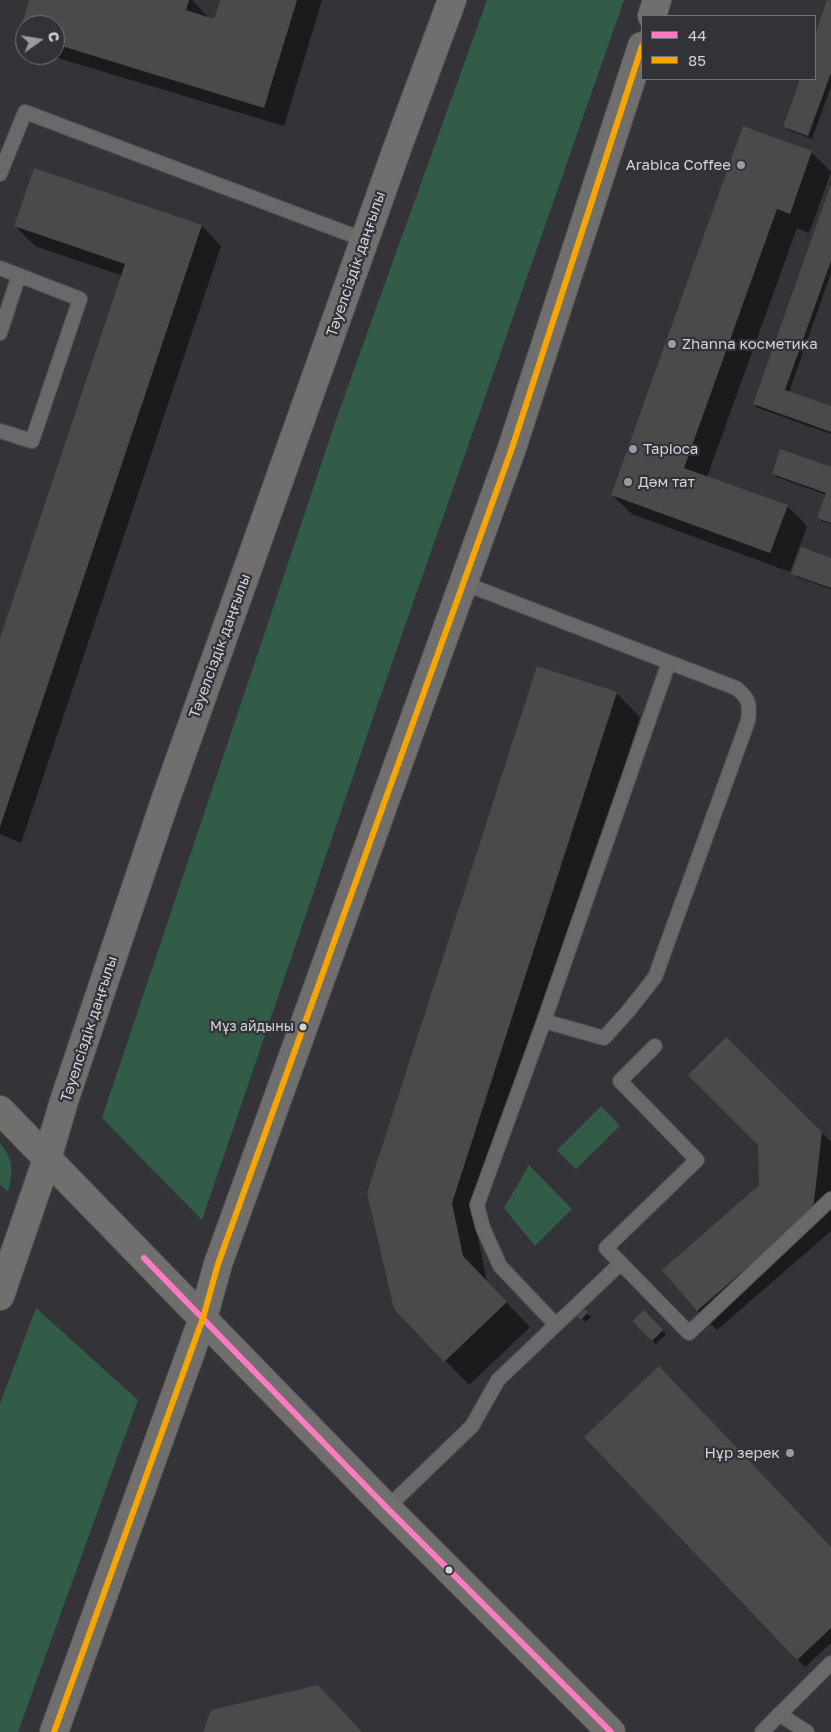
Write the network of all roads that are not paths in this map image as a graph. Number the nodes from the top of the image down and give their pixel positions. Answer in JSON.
{"nodes":[{"id":1,"x":452,"y":0,"type":"edge"},
{"id":2,"x":657,"y":0,"type":"edge"},
{"id":3,"x":652,"y":15,"type":"edge"},
{"id":4,"x":641,"y":49,"type":"edge"},
{"id":5,"x":0,"y":174,"type":"edge"},
{"id":6,"x":365,"y":240,"type":"junction"},
{"id":7,"x":0,"y":268,"type":"edge"},
{"id":8,"x":19,"y":275,"type":"junction"},
{"id":9,"x":0,"y":333,"type":"edge"},
{"id":10,"x":0,"y":431,"type":"edge"},
{"id":11,"x":463,"y":583,"type":"junction"},
{"id":12,"x":669,"y":662,"type":"junction"},
{"id":13,"x":544,"y":1021,"type":"junction"},
{"id":14,"x":655,"y":1046,"type":"dead end"},
{"id":15,"x":0,"y":1110,"type":"edge"},
{"id":16,"x":48,"y":1159,"type":"junction"},
{"id":17,"x":831,"y":1199,"type":"edge"},
{"id":18,"x":621,"y":1263,"type":"junction"},
{"id":19,"x":0,"y":1296,"type":"edge"},
{"id":20,"x":203,"y":1318,"type":"junction"},
{"id":21,"x":556,"y":1325,"type":"junction"},
{"id":22,"x":387,"y":1508,"type":"junction"},
{"id":23,"x":831,"y":1664,"type":"edge"},
{"id":24,"x":780,"y":1714,"type":"junction"},
{"id":25,"x":54,"y":1732,"type":"edge"},
{"id":26,"x":611,"y":1732,"type":"edge"},
{"id":27,"x":762,"y":1732,"type":"edge"},
{"id":28,"x":807,"y":1732,"type":"edge"}],
"edges":[{"from":1,"to":6,"type":"street","name":"Тәуелсіздік даңғылы"},
{"from":2,"to":3,"type":"street"},
{"from":4,"to":11,"type":"street"},
{"from":5,"to":6,"type":"lane"},
{"from":6,"to":16,"type":"street","name":"Тәуелсіздік даңғылы"},
{"from":7,"to":8,"type":"lane"},
{"from":8,"to":9,"type":"lane"},
{"from":8,"to":10,"type":"lane"},
{"from":11,"to":12,"type":"lane"},
{"from":11,"to":20,"type":"street"},
{"from":12,"to":13,"type":"lane"},
{"from":12,"to":13,"type":"lane"},
{"from":13,"to":21,"type":"lane"},
{"from":14,"to":18,"type":"lane"},
{"from":15,"to":16,"type":"street"},
{"from":16,"to":19,"type":"street","name":"Тәуелсіздік даңғылы"},
{"from":16,"to":20,"type":"street"},
{"from":17,"to":18,"type":"lane"},
{"from":18,"to":21,"type":"lane"},
{"from":20,"to":22,"type":"street"},
{"from":20,"to":25,"type":"street"},
{"from":21,"to":22,"type":"lane"},
{"from":22,"to":26,"type":"street"},
{"from":23,"to":24,"type":"lane"},
{"from":24,"to":27,"type":"lane"},
{"from":24,"to":28,"type":"lane"}]}
